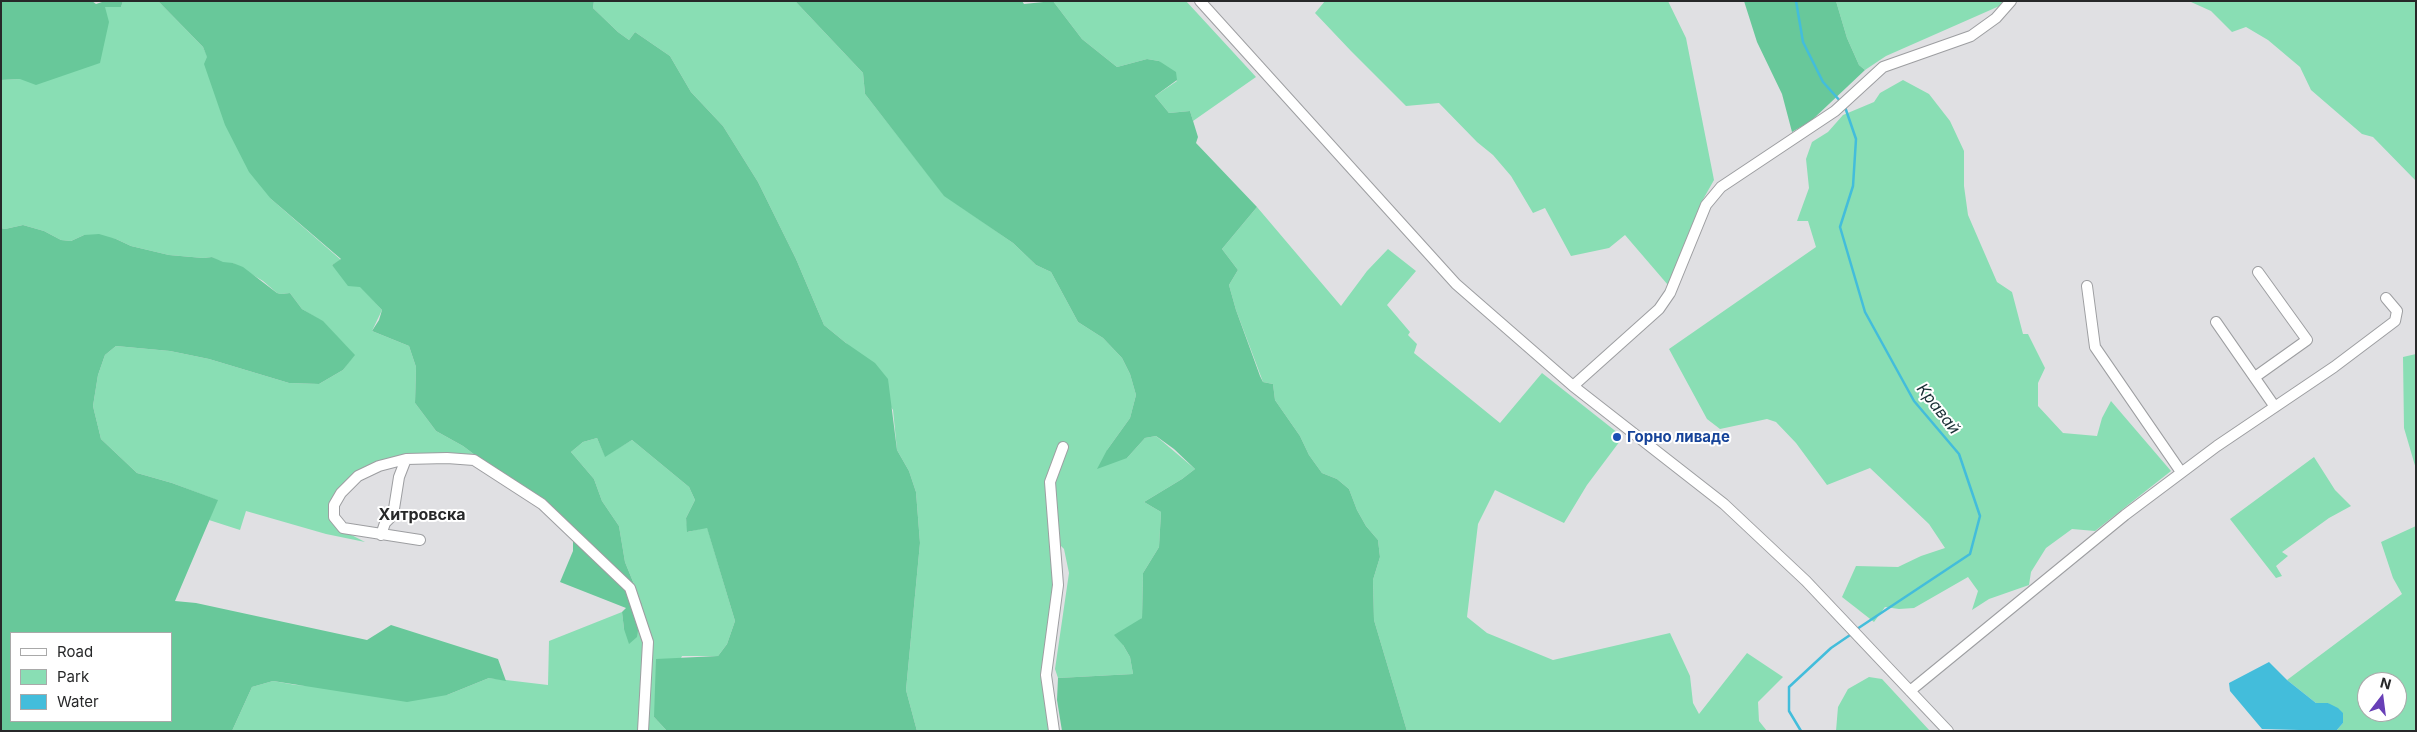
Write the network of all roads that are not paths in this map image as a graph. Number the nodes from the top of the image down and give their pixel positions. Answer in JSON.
{"nodes":[{"id":1,"x":1200,"y":1,"type":"edge"},
{"id":2,"x":2011,"y":1,"type":"edge"},
{"id":3,"x":2258,"y":272,"type":"dead end"},
{"id":4,"x":2088,"y":286,"type":"dead end"},
{"id":5,"x":2386,"y":298,"type":"dead end"},
{"id":6,"x":2216,"y":322,"type":"dead end"},
{"id":7,"x":2255,"y":378,"type":"junction"},
{"id":8,"x":1573,"y":386,"type":"junction"},
{"id":9,"x":2275,"y":407,"type":"junction"},
{"id":10,"x":1064,"y":447,"type":"dead end"},
{"id":11,"x":406,"y":460,"type":"junction"},
{"id":12,"x":2181,"y":472,"type":"junction"},
{"id":13,"x":381,"y":535,"type":"junction"},
{"id":14,"x":420,"y":540,"type":"dead end"},
{"id":15,"x":1910,"y":691,"type":"junction"},
{"id":16,"x":643,"y":731,"type":"edge"},
{"id":17,"x":1054,"y":731,"type":"edge"},
{"id":18,"x":1948,"y":731,"type":"edge"}],
"edges":[{"from":1,"to":8,"type":"street"},
{"from":2,"to":8,"type":"street"},
{"from":3,"to":7,"type":"street"},
{"from":4,"to":12,"type":"street"},
{"from":5,"to":9,"type":"street"},
{"from":6,"to":7,"type":"street"},
{"from":7,"to":9,"type":"street"},
{"from":8,"to":15,"type":"street"},
{"from":9,"to":12,"type":"street"},
{"from":10,"to":17,"type":"street"},
{"from":11,"to":13,"type":"street"},
{"from":11,"to":13,"type":"street"},
{"from":11,"to":16,"type":"street"},
{"from":12,"to":15,"type":"street"},
{"from":13,"to":14,"type":"street"},
{"from":15,"to":18,"type":"street"}]}
